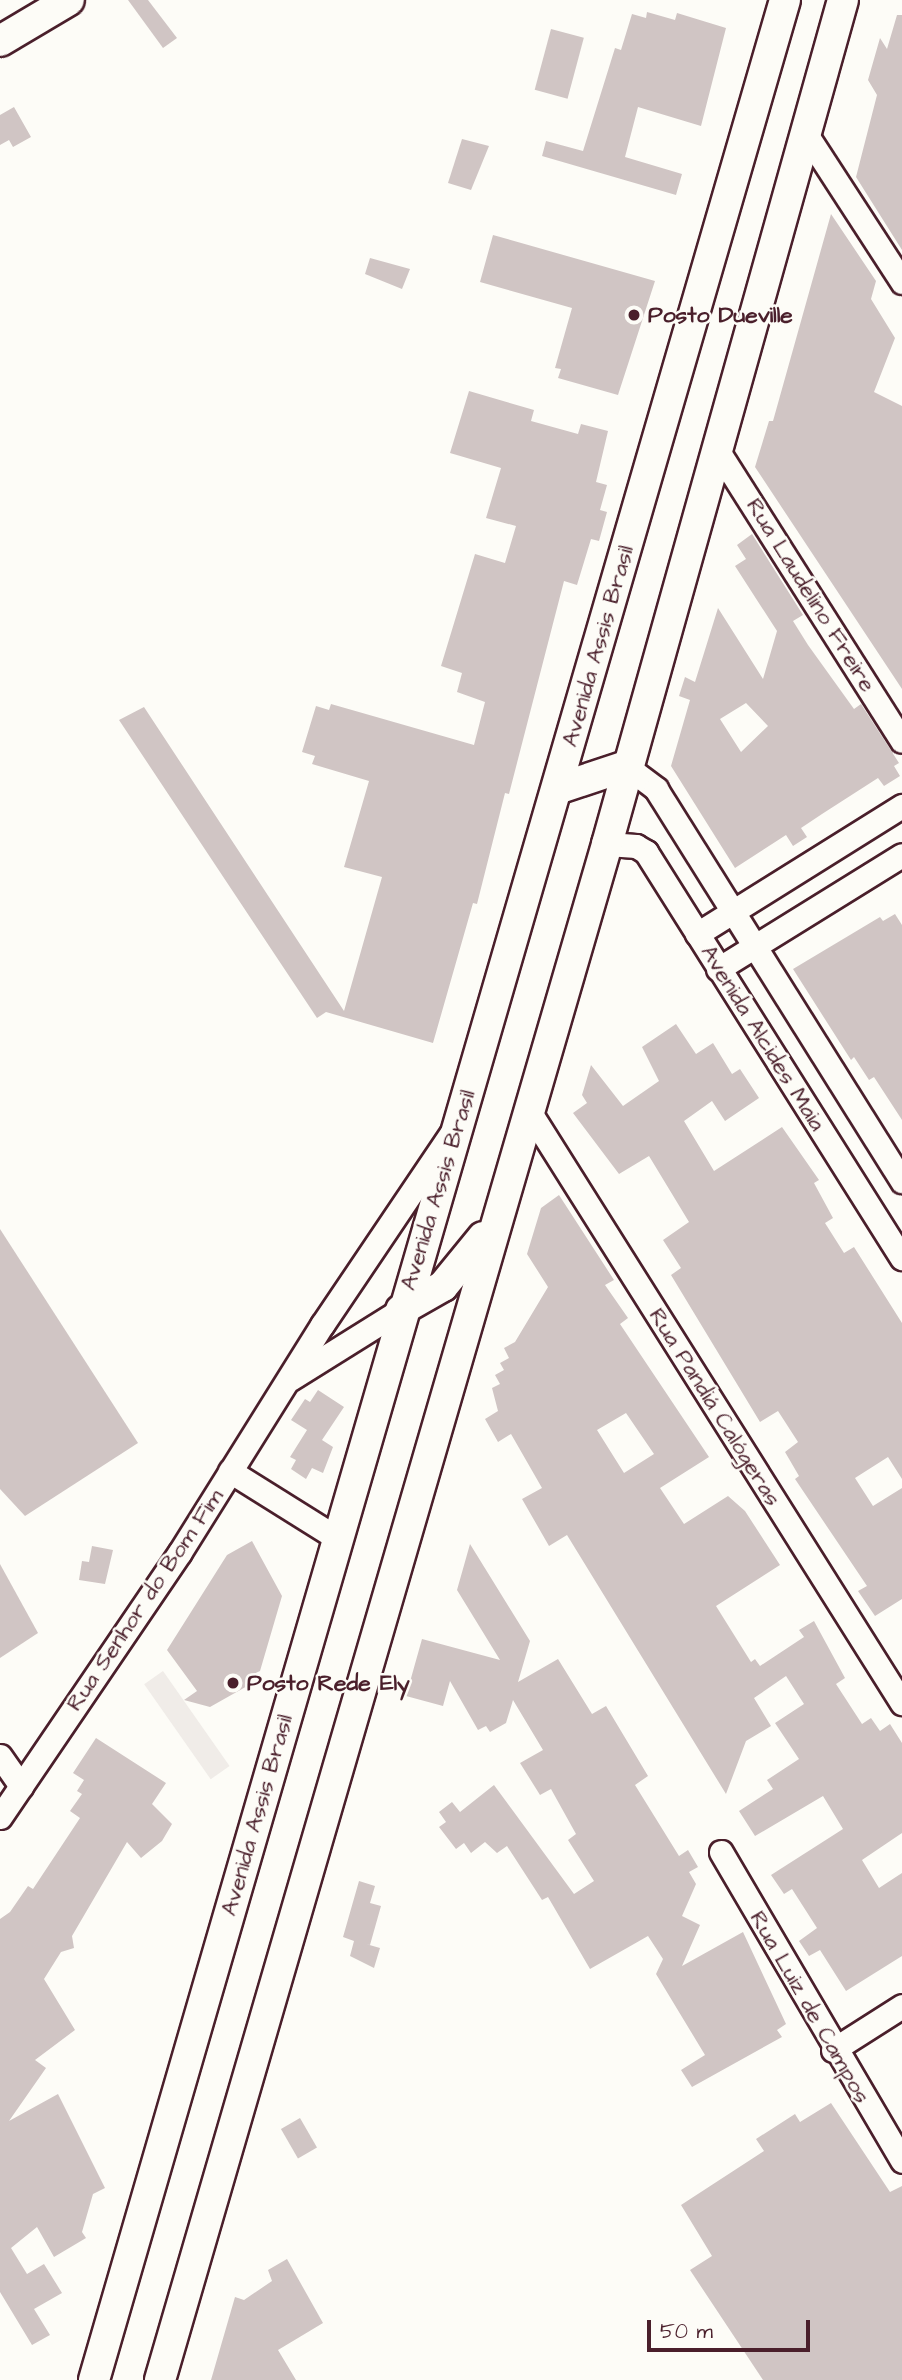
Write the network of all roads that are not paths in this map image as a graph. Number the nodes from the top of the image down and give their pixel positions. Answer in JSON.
{"nodes":[{"id":1,"x":69,"y":0,"type":"edge"},
{"id":2,"x":785,"y":0,"type":"edge"},
{"id":3,"x":843,"y":0,"type":"edge"},
{"id":4,"x":0,"y":41,"type":"edge"},
{"id":5,"x":804,"y":131,"type":"junction"},
{"id":6,"x":902,"y":282,"type":"edge"},
{"id":7,"x":718,"y":451,"type":"junction"},
{"id":8,"x":902,"y":741,"type":"edge"},
{"id":9,"x":626,"y":766,"type":"junction"},
{"id":10,"x":557,"y":789,"type":"junction"},
{"id":11,"x":902,"y":806,"type":"edge"},
{"id":12,"x":607,"y":844,"type":"junction"},
{"id":13,"x":902,"y":855,"type":"edge"},
{"id":14,"x":732,"y":912,"type":"junction"},
{"id":15,"x":697,"y":934,"type":"junction"},
{"id":16,"x":754,"y":948,"type":"junction"},
{"id":17,"x":718,"y":969,"type":"junction"},
{"id":18,"x":529,"y":1111,"type":"junction"},
{"id":19,"x":459,"y":1121,"type":"junction"},
{"id":20,"x":902,"y":1181,"type":"edge"},
{"id":21,"x":492,"y":1225,"type":"junction"},
{"id":22,"x":902,"y":1258,"type":"edge"},
{"id":23,"x":401,"y":1310,"type":"junction"},
{"id":24,"x":286,"y":1382,"type":"junction"},
{"id":25,"x":230,"y":1471,"type":"junction"},
{"id":26,"x":337,"y":1538,"type":"junction"},
{"id":27,"x":902,"y":1703,"type":"edge"},
{"id":28,"x":0,"y":1756,"type":"edge"},
{"id":29,"x":21,"y":1786,"type":"junction"},
{"id":30,"x":0,"y":1817,"type":"edge"},
{"id":31,"x":721,"y":1852,"type":"dead end"},
{"id":32,"x":902,"y":2006,"type":"edge"},
{"id":33,"x":833,"y":2050,"type":"junction"},
{"id":34,"x":902,"y":2161,"type":"edge"},
{"id":35,"x":94,"y":2380,"type":"edge"},
{"id":36,"x":160,"y":2380,"type":"edge"}],
"edges":[{"from":1,"to":4,"type":"main road"},
{"from":2,"to":10,"type":"main road","name":"Avenida Assis Brasil"},
{"from":3,"to":5,"type":"main road"},
{"from":5,"to":6,"type":"street"},
{"from":5,"to":7,"type":"main road"},
{"from":7,"to":8,"type":"street","name":"Rua Laudelino Freire"},
{"from":7,"to":9,"type":"main road"},
{"from":9,"to":10,"type":"main road"},
{"from":9,"to":12,"type":"main road"},
{"from":9,"to":14,"type":"street","name":"Avenida Alcides Maia"},
{"from":10,"to":19,"type":"main road","name":"Avenida Assis Brasil"},
{"from":11,"to":14,"type":"street"},
{"from":12,"to":15,"type":"street","name":"Avenida Alcides Maia"},
{"from":12,"to":18,"type":"main road"},
{"from":13,"to":16,"type":"street"},
{"from":14,"to":15,"type":"street"},
{"from":14,"to":16,"type":"street","name":"Avenida Alcides Maia"},
{"from":15,"to":17,"type":"street","name":"Avenida Alcides Maia"},
{"from":16,"to":17,"type":"street"},
{"from":16,"to":20,"type":"street","name":"Avenida Alcides Maia"},
{"from":17,"to":22,"type":"street","name":"Avenida Alcides Maia"},
{"from":18,"to":21,"type":"main road"},
{"from":18,"to":27,"type":"street","name":"Rua Pandiá Calógeras"},
{"from":19,"to":23,"type":"main road","name":"Avenida Assis Brasil"},
{"from":19,"to":24,"type":"street","name":"Rua Senhor do Bom Fim"},
{"from":21,"to":23,"type":"main road"},
{"from":21,"to":36,"type":"main road"},
{"from":23,"to":24,"type":"street","name":"Rua Senhor do Bom Fim"},
{"from":23,"to":26,"type":"main road","name":"Avenida Assis Brasil"},
{"from":24,"to":25,"type":"street","name":"Rua Senhor do Bom Fim"},
{"from":25,"to":26,"type":"street"},
{"from":25,"to":29,"type":"street","name":"Rua Senhor do Bom Fim"},
{"from":26,"to":35,"type":"main road","name":"Avenida Assis Brasil"},
{"from":28,"to":29,"type":"street"},
{"from":29,"to":30,"type":"street","name":"Rua Senhor do Bom Fim"},
{"from":31,"to":33,"type":"street","name":"Rua Luiz de Campos"},
{"from":32,"to":33,"type":"street"},
{"from":33,"to":34,"type":"street","name":"Rua Luiz de Campos"}]}
